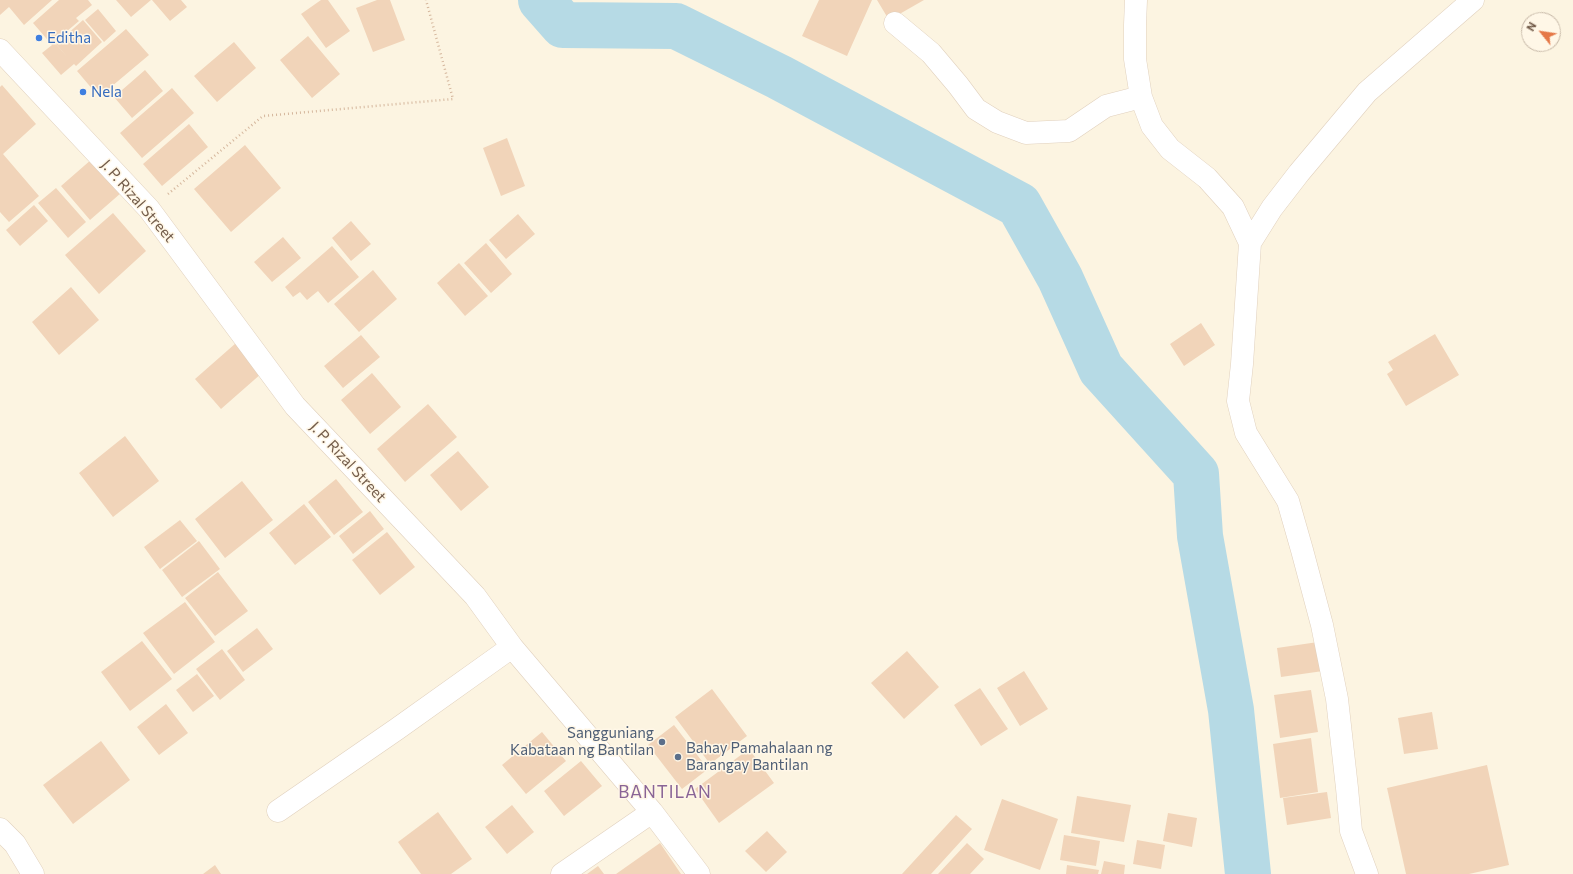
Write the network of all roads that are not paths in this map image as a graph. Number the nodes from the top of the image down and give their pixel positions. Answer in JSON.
{"nodes":[{"id":1,"x":1136,"y":0,"type":"edge"},
{"id":2,"x":1473,"y":0,"type":"edge"},
{"id":3,"x":895,"y":23,"type":"dead end"},
{"id":4,"x":0,"y":50,"type":"edge"},
{"id":5,"x":1141,"y":97,"type":"junction"},
{"id":6,"x":1250,"y":243,"type":"junction"},
{"id":7,"x":512,"y":646,"type":"junction"},
{"id":8,"x":278,"y":811,"type":"dead end"},
{"id":9,"x":652,"y":812,"type":"junction"},
{"id":10,"x":0,"y":828,"type":"edge"},
{"id":11,"x":33,"y":874,"type":"edge"},
{"id":12,"x":562,"y":874,"type":"edge"},
{"id":13,"x":698,"y":874,"type":"edge"},
{"id":14,"x":1367,"y":874,"type":"edge"}],
"edges":[{"from":1,"to":5,"type":"street"},
{"from":2,"to":6,"type":"street"},
{"from":3,"to":5,"type":"street"},
{"from":4,"to":7,"type":"street","name":"J. P. Rizal Street"},
{"from":5,"to":6,"type":"street"},
{"from":6,"to":14,"type":"street"},
{"from":7,"to":8,"type":"street"},
{"from":7,"to":9,"type":"street","name":"J. P. Rizal Street"},
{"from":9,"to":12,"type":"street"},
{"from":9,"to":13,"type":"street","name":"J. P. Rizal Street"},
{"from":10,"to":11,"type":"street"}]}
